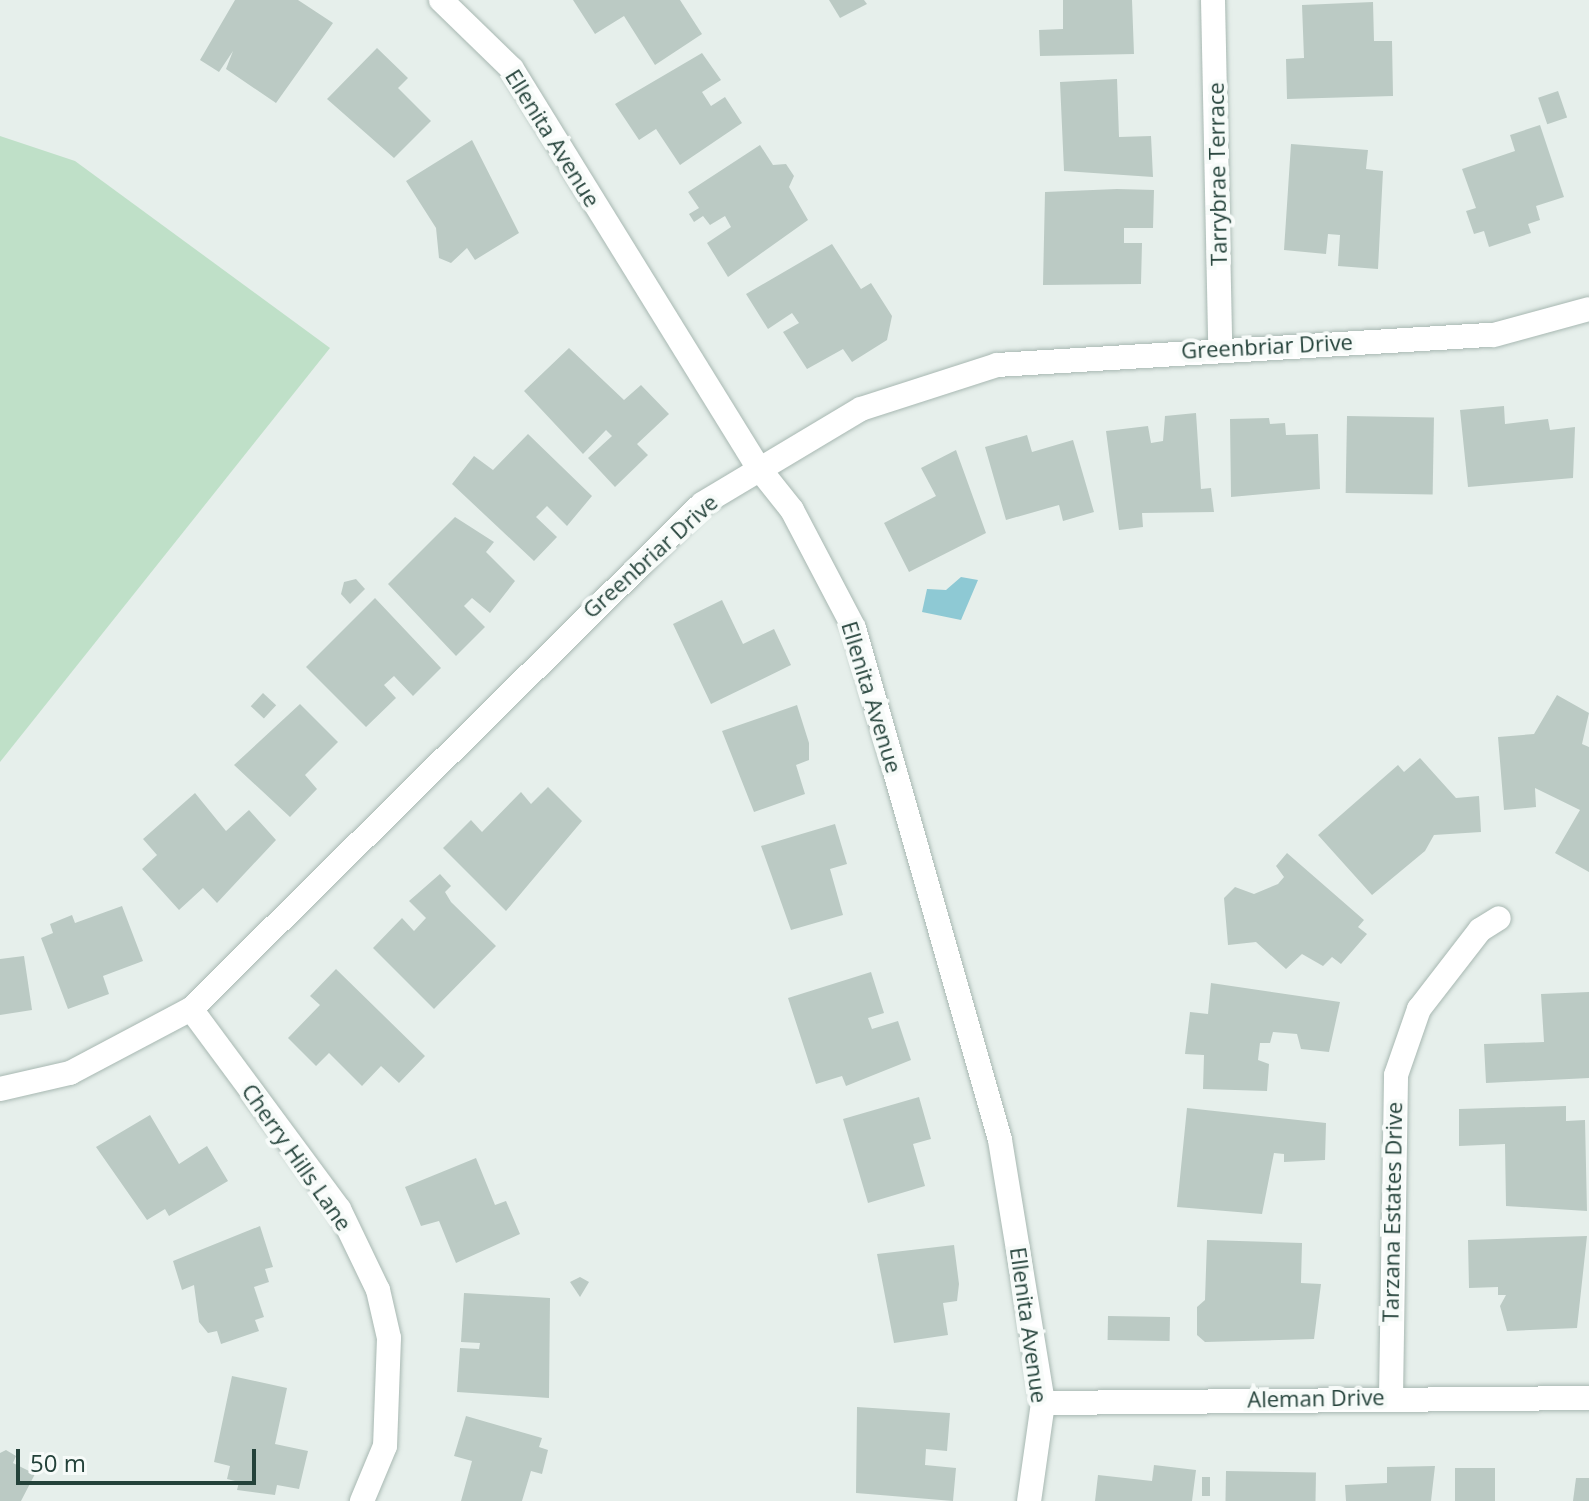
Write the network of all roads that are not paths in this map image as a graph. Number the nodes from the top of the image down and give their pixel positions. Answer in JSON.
{"nodes":[{"id":1,"x":441,"y":0,"type":"edge"},
{"id":2,"x":1213,"y":0,"type":"edge"},
{"id":3,"x":1589,"y":309,"type":"edge"},
{"id":4,"x":1220,"y":348,"type":"junction"},
{"id":5,"x":757,"y":466,"type":"junction"},
{"id":6,"x":1499,"y":918,"type":"dead end"},
{"id":7,"x":191,"y":1009,"type":"junction"},
{"id":8,"x":0,"y":1089,"type":"edge"},
{"id":9,"x":1391,"y":1397,"type":"junction"},
{"id":10,"x":1589,"y":1398,"type":"edge"},
{"id":11,"x":1043,"y":1403,"type":"junction"},
{"id":12,"x":362,"y":1501,"type":"edge"},
{"id":13,"x":1029,"y":1501,"type":"edge"}],
"edges":[{"from":1,"to":5,"type":"street","name":"Ellenita Avenue"},
{"from":2,"to":4,"type":"street","name":"Tarrybrae Terrace"},
{"from":3,"to":4,"type":"street","name":"Greenbriar Drive"},
{"from":4,"to":5,"type":"street","name":"Greenbriar Drive"},
{"from":5,"to":7,"type":"street","name":"Greenbriar Drive"},
{"from":5,"to":11,"type":"street","name":"Ellenita Avenue"},
{"from":6,"to":9,"type":"street","name":"Tarzana Estates Drive"},
{"from":7,"to":8,"type":"street","name":"Greenbriar Drive"},
{"from":7,"to":12,"type":"street","name":"Cherry Hills Lane"},
{"from":9,"to":10,"type":"street","name":"Aleman Drive"},
{"from":9,"to":11,"type":"street","name":"Aleman Drive"},
{"from":11,"to":13,"type":"street","name":"Ellenita Avenue"}]}
